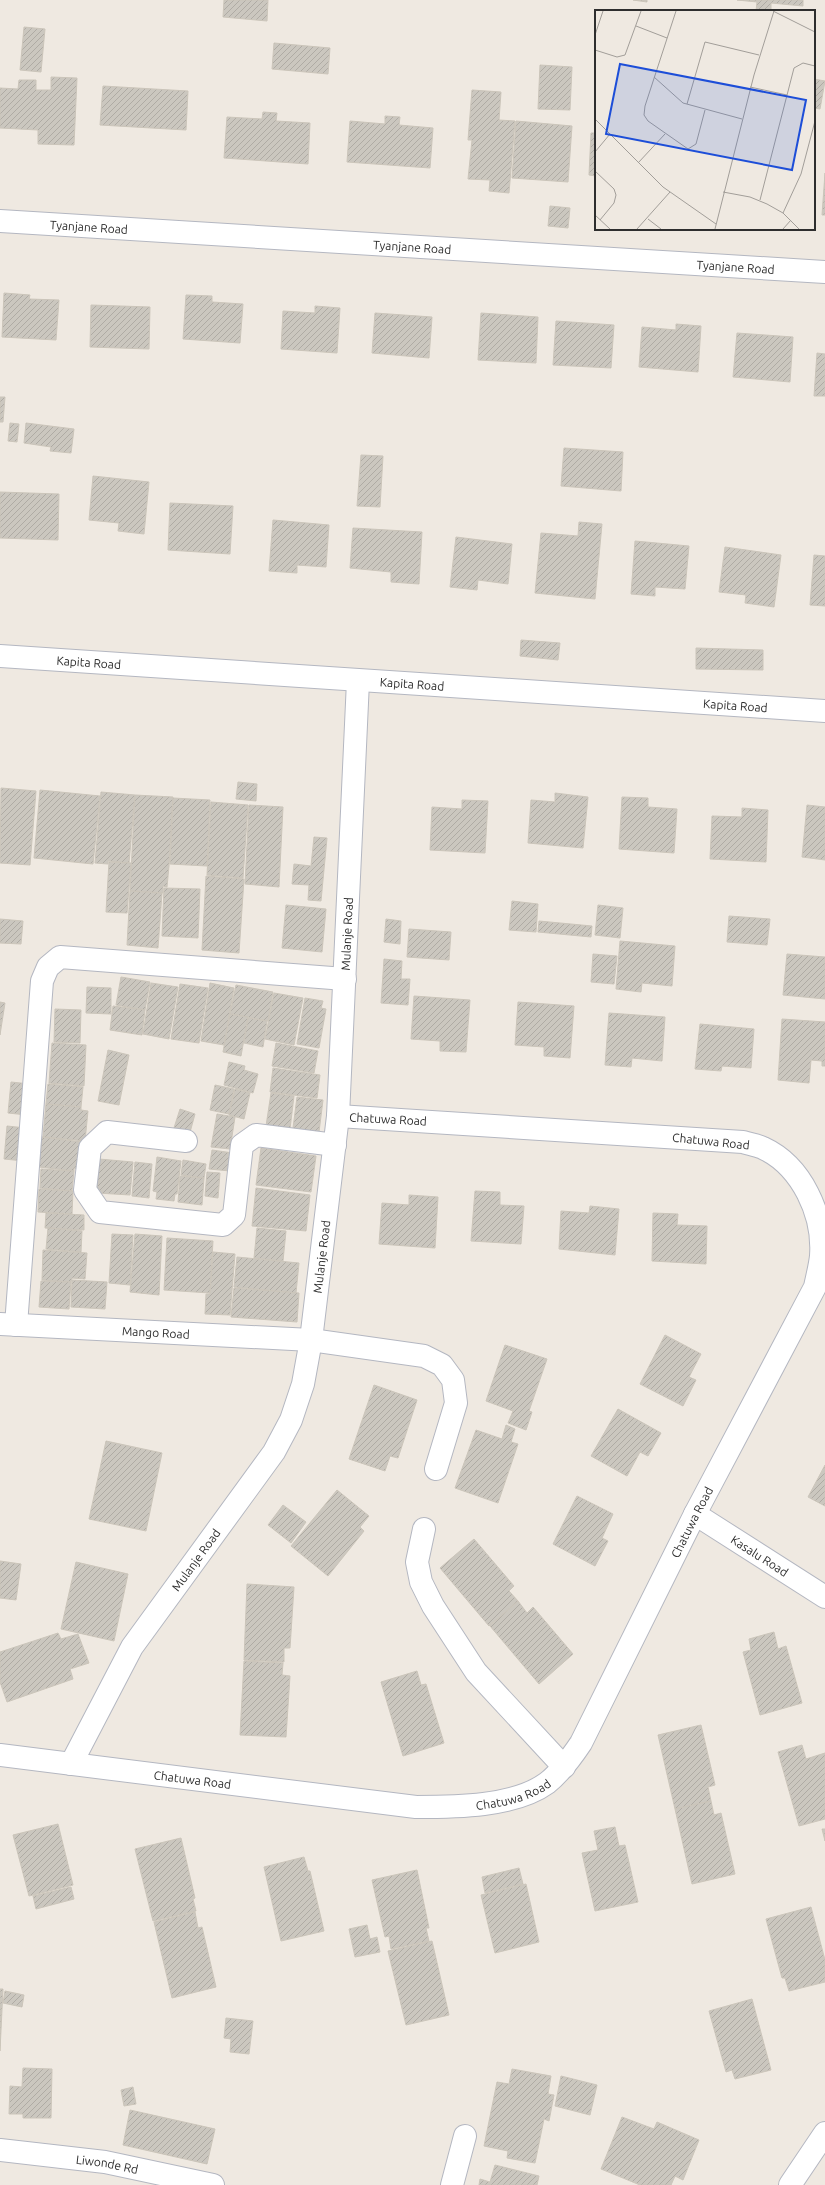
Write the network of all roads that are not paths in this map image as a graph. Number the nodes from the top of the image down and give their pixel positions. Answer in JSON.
{"nodes":[{"id":1,"x":0,"y":221,"type":"edge"},
{"id":2,"x":825,"y":272,"type":"edge"},
{"id":3,"x":0,"y":656,"type":"edge"},
{"id":4,"x":358,"y":681,"type":"junction"},
{"id":5,"x":825,"y":711,"type":"edge"},
{"id":6,"x":345,"y":979,"type":"junction"},
{"id":7,"x":338,"y":1116,"type":"junction"},
{"id":8,"x":186,"y":1141,"type":"dead end"},
{"id":9,"x":335,"y":1145,"type":"junction"},
{"id":10,"x":8,"y":1325,"type":"edge"},
{"id":11,"x":311,"y":1340,"type":"junction"},
{"id":12,"x":436,"y":1469,"type":"dead end"},
{"id":13,"x":695,"y":1514,"type":"junction"},
{"id":14,"x":424,"y":1529,"type":"dead end"},
{"id":15,"x":825,"y":1597,"type":"edge"},
{"id":16,"x":0,"y":1755,"type":"edge"},
{"id":17,"x":71,"y":1764,"type":"junction"},
{"id":18,"x":564,"y":1767,"type":"junction"},
{"id":19,"x":466,"y":2136,"type":"dead end"},
{"id":20,"x":823,"y":2139,"type":"edge"},
{"id":21,"x":0,"y":2150,"type":"edge"},
{"id":22,"x":213,"y":2185,"type":"edge"},
{"id":23,"x":452,"y":2185,"type":"edge"},
{"id":24,"x":790,"y":2185,"type":"edge"}],
"edges":[{"from":1,"to":2,"type":"street","name":"Tyanjane Road"},
{"from":3,"to":4,"type":"street","name":"Kapita Road"},
{"from":4,"to":5,"type":"street","name":"Kapita Road"},
{"from":4,"to":6,"type":"street","name":"Mulanje Road"},
{"from":6,"to":7,"type":"street","name":"Mulanje Road"},
{"from":6,"to":10,"type":"street"},
{"from":7,"to":9,"type":"street","name":"Mulanje Road"},
{"from":7,"to":13,"type":"street","name":"Chatuwa Road"},
{"from":8,"to":9,"type":"street"},
{"from":9,"to":11,"type":"street","name":"Mulanje Road"},
{"from":10,"to":11,"type":"street","name":"Mango Road"},
{"from":11,"to":12,"type":"street","name":"Mango Road"},
{"from":11,"to":17,"type":"street","name":"Mulanje Road"},
{"from":13,"to":15,"type":"street","name":"Kasalu Road"},
{"from":13,"to":18,"type":"street","name":"Chatuwa Road"},
{"from":14,"to":18,"type":"street"},
{"from":16,"to":17,"type":"street","name":"Chatuwa Road"},
{"from":17,"to":18,"type":"street","name":"Chatuwa Road"},
{"from":19,"to":23,"type":"street"},
{"from":20,"to":24,"type":"street"},
{"from":21,"to":22,"type":"street","name":"Liwonde Rd"}]}
